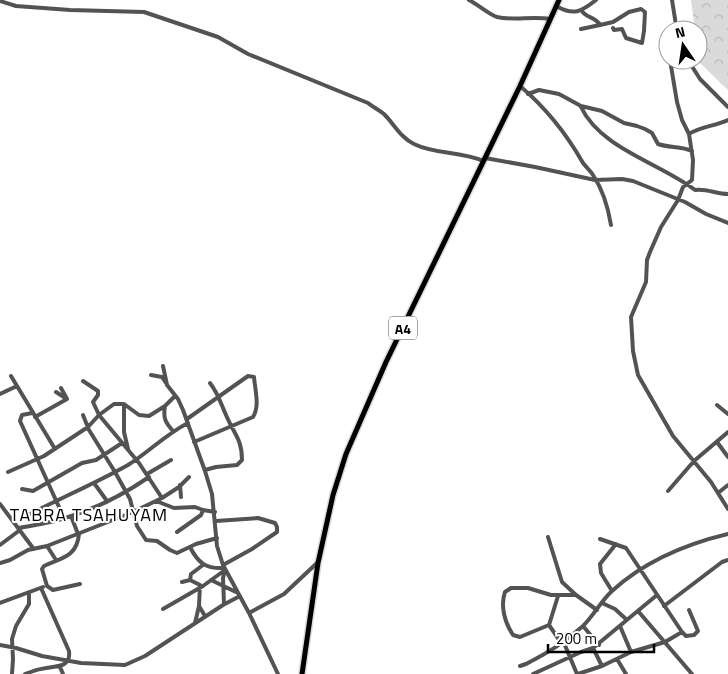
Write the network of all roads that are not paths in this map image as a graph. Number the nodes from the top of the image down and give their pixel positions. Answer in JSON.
{"nodes":[{"id":1,"x":469,"y":0,"type":"edge"},
{"id":2,"x":559,"y":0,"type":"edge"},
{"id":3,"x":596,"y":0,"type":"edge"},
{"id":4,"x":672,"y":0,"type":"edge"},
{"id":5,"x":0,"y":1,"type":"edge"},
{"id":6,"x":556,"y":6,"type":"junction"},
{"id":7,"x":582,"y":11,"type":"junction"},
{"id":8,"x":550,"y":19,"type":"junction"},
{"id":9,"x":674,"y":20,"type":"edge"},
{"id":10,"x":600,"y":25,"type":"junction"},
{"id":11,"x":581,"y":28,"type":"dead end"},
{"id":12,"x":613,"y":28,"type":"dead end"},
{"id":13,"x":672,"y":70,"type":"edge"},
{"id":14,"x":694,"y":70,"type":"edge"},
{"id":15,"x":520,"y":86,"type":"junction"},
{"id":16,"x":528,"y":94,"type":"junction"},
{"id":17,"x":581,"y":106,"type":"junction"},
{"id":18,"x":728,"y":107,"type":"edge"},
{"id":19,"x":728,"y":120,"type":"edge"},
{"id":20,"x":689,"y":134,"type":"junction"},
{"id":21,"x":692,"y":151,"type":"junction"},
{"id":22,"x":484,"y":160,"type":"junction"},
{"id":23,"x":596,"y":180,"type":"junction"},
{"id":24,"x":686,"y":184,"type":"junction"},
{"id":25,"x":728,"y":194,"type":"edge"},
{"id":26,"x":678,"y":200,"type":"junction"},
{"id":27,"x":728,"y":223,"type":"edge"},
{"id":28,"x":611,"y":225,"type":"dead end"},
{"id":29,"x":163,"y":366,"type":"dead end"},
{"id":30,"x":151,"y":374,"type":"dead end"},
{"id":31,"x":10,"y":376,"type":"dead end"},
{"id":32,"x":83,"y":380,"type":"dead end"},
{"id":33,"x":210,"y":383,"type":"dead end"},
{"id":34,"x":167,"y":385,"type":"junction"},
{"id":35,"x":17,"y":386,"type":"junction"},
{"id":36,"x":61,"y":388,"type":"dead end"},
{"id":37,"x":56,"y":392,"type":"dead end"},
{"id":38,"x":0,"y":394,"type":"edge"},
{"id":39,"x":176,"y":396,"type":"junction"},
{"id":40,"x":219,"y":396,"type":"junction"},
{"id":41,"x":67,"y":399,"type":"junction"},
{"id":42,"x":124,"y":404,"type":"junction"},
{"id":43,"x":717,"y":405,"type":"dead end"},
{"id":44,"x":165,"y":406,"type":"junction"},
{"id":45,"x":728,"y":414,"type":"edge"},
{"id":46,"x":34,"y":415,"type":"junction"},
{"id":47,"x":83,"y":415,"type":"dead end"},
{"id":48,"x":99,"y":415,"type":"junction"},
{"id":49,"x":188,"y":421,"type":"junction"},
{"id":50,"x":88,"y":427,"type":"junction"},
{"id":51,"x":232,"y":427,"type":"junction"},
{"id":52,"x":173,"y":431,"type":"junction"},
{"id":53,"x":728,"y":432,"type":"edge"},
{"id":54,"x":194,"y":442,"type":"junction"},
{"id":55,"x":717,"y":442,"type":"junction"},
{"id":56,"x":122,"y":443,"type":"junction"},
{"id":57,"x":55,"y":449,"type":"junction"},
{"id":58,"x":128,"y":450,"type":"junction"},
{"id":59,"x":105,"y":455,"type":"junction"},
{"id":60,"x":728,"y":457,"type":"edge"},
{"id":61,"x":37,"y":460,"type":"junction"},
{"id":62,"x":136,"y":460,"type":"junction"},
{"id":63,"x":171,"y":460,"type":"dead end"},
{"id":64,"x":694,"y":461,"type":"junction"},
{"id":65,"x":205,"y":470,"type":"junction"},
{"id":66,"x":8,"y":472,"type":"dead end"},
{"id":67,"x":115,"y":472,"type":"junction"},
{"id":68,"x":148,"y":476,"type":"junction"},
{"id":69,"x":189,"y":477,"type":"dead end"},
{"id":70,"x":48,"y":483,"type":"junction"},
{"id":71,"x":94,"y":483,"type":"junction"},
{"id":72,"x":180,"y":485,"type":"junction"},
{"id":73,"x":728,"y":485,"type":"edge"},
{"id":74,"x":22,"y":489,"type":"dead end"},
{"id":75,"x":668,"y":491,"type":"dead end"},
{"id":76,"x":126,"y":493,"type":"junction"},
{"id":77,"x":718,"y":493,"type":"junction"},
{"id":78,"x":181,"y":497,"type":"dead end"},
{"id":79,"x":162,"y":498,"type":"junction"},
{"id":80,"x":107,"y":501,"type":"junction"},
{"id":81,"x":156,"y":501,"type":"junction"},
{"id":82,"x":56,"y":502,"type":"junction"},
{"id":83,"x":0,"y":504,"type":"edge"},
{"id":84,"x":728,"y":509,"type":"edge"},
{"id":85,"x":203,"y":510,"type":"junction"},
{"id":86,"x":133,"y":512,"type":"junction"},
{"id":87,"x":215,"y":512,"type":"junction"},
{"id":88,"x":30,"y":514,"type":"dead end"},
{"id":89,"x":71,"y":516,"type":"junction"},
{"id":90,"x":62,"y":519,"type":"junction"},
{"id":91,"x":216,"y":521,"type":"junction"},
{"id":92,"x":19,"y":529,"type":"junction"},
{"id":93,"x":177,"y":532,"type":"dead end"},
{"id":94,"x":78,"y":534,"type":"junction"},
{"id":95,"x":728,"y":534,"type":"edge"},
{"id":96,"x":548,"y":537,"type":"dead end"},
{"id":97,"x":217,"y":538,"type":"junction"},
{"id":98,"x":600,"y":539,"type":"dead end"},
{"id":99,"x":616,"y":544,"type":"junction"},
{"id":100,"x":0,"y":545,"type":"edge"},
{"id":101,"x":47,"y":546,"type":"junction"},
{"id":102,"x":190,"y":547,"type":"junction"},
{"id":103,"x":33,"y":548,"type":"junction"},
{"id":104,"x":56,"y":560,"type":"junction"},
{"id":105,"x":728,"y":560,"type":"edge"},
{"id":106,"x":0,"y":563,"type":"edge"},
{"id":107,"x":318,"y":563,"type":"junction"},
{"id":108,"x":203,"y":565,"type":"junction"},
{"id":109,"x":224,"y":568,"type":"junction"},
{"id":110,"x":640,"y":570,"type":"junction"},
{"id":111,"x":190,"y":580,"type":"junction"},
{"id":112,"x":211,"y":580,"type":"junction"},
{"id":113,"x":182,"y":582,"type":"dead end"},
{"id":114,"x":80,"y":584,"type":"dead end"},
{"id":115,"x":223,"y":585,"type":"junction"},
{"id":116,"x":48,"y":586,"type":"junction"},
{"id":117,"x":41,"y":588,"type":"junction"},
{"id":118,"x":200,"y":588,"type":"junction"},
{"id":119,"x":612,"y":590,"type":"junction"},
{"id":120,"x":29,"y":592,"type":"junction"},
{"id":121,"x":239,"y":594,"type":"junction"},
{"id":122,"x":576,"y":595,"type":"junction"},
{"id":123,"x":657,"y":595,"type":"junction"},
{"id":124,"x":558,"y":596,"type":"junction"},
{"id":125,"x":0,"y":603,"type":"edge"},
{"id":126,"x":602,"y":603,"type":"junction"},
{"id":127,"x":224,"y":604,"type":"junction"},
{"id":128,"x":199,"y":606,"type":"junction"},
{"id":129,"x":664,"y":606,"type":"junction"},
{"id":130,"x":163,"y":609,"type":"dead end"},
{"id":131,"x":597,"y":610,"type":"junction"},
{"id":132,"x":638,"y":610,"type":"junction"},
{"id":133,"x":690,"y":610,"type":"dead end"},
{"id":134,"x":249,"y":612,"type":"junction"},
{"id":135,"x":205,"y":616,"type":"junction"},
{"id":136,"x":627,"y":620,"type":"junction"},
{"id":137,"x":195,"y":623,"type":"junction"},
{"id":138,"x":549,"y":625,"type":"junction"},
{"id":139,"x":583,"y":626,"type":"junction"},
{"id":140,"x":620,"y":626,"type":"junction"},
{"id":141,"x":682,"y":632,"type":"junction"},
{"id":142,"x":665,"y":642,"type":"junction"},
{"id":143,"x":564,"y":644,"type":"junction"},
{"id":144,"x":0,"y":645,"type":"edge"},
{"id":145,"x":599,"y":645,"type":"junction"},
{"id":146,"x":11,"y":647,"type":"junction"},
{"id":147,"x":593,"y":648,"type":"junction"},
{"id":148,"x":631,"y":652,"type":"junction"},
{"id":149,"x":570,"y":657,"type":"junction"},
{"id":150,"x":617,"y":659,"type":"junction"},
{"id":151,"x":68,"y":660,"type":"junction"},
{"id":152,"x":520,"y":666,"type":"dead end"},
{"id":153,"x":602,"y":666,"type":"junction"},
{"id":154,"x":60,"y":667,"type":"junction"},
{"id":155,"x":12,"y":674,"type":"edge"},
{"id":156,"x":25,"y":674,"type":"edge"},
{"id":157,"x":63,"y":674,"type":"edge"},
{"id":158,"x":278,"y":674,"type":"edge"},
{"id":159,"x":302,"y":674,"type":"edge"},
{"id":160,"x":534,"y":674,"type":"edge"},
{"id":161,"x":577,"y":674,"type":"edge"},
{"id":162,"x":626,"y":674,"type":"edge"},
{"id":163,"x":692,"y":674,"type":"edge"}],
"edges":[{"from":1,"to":8,"type":"street"},
{"from":2,"to":6,"type":"highway","number":"A4"},
{"from":3,"to":7,"type":"street"},
{"from":4,"to":9,"type":"street"},
{"from":5,"to":22,"type":"street"},
{"from":6,"to":7,"type":"street"},
{"from":6,"to":8,"type":"highway","number":"A4"},
{"from":7,"to":10,"type":"street"},
{"from":8,"to":15,"type":"highway","number":"A4"},
{"from":10,"to":11,"type":"street"},
{"from":10,"to":12,"type":"street"},
{"from":13,"to":20,"type":"street"},
{"from":14,"to":18,"type":"street"},
{"from":15,"to":16,"type":"street"},
{"from":15,"to":22,"type":"highway","number":"A4"},
{"from":16,"to":17,"type":"street"},
{"from":16,"to":23,"type":"street"},
{"from":17,"to":21,"type":"street"},
{"from":17,"to":24,"type":"street"},
{"from":19,"to":20,"type":"street"},
{"from":20,"to":21,"type":"street"},
{"from":21,"to":24,"type":"street"},
{"from":22,"to":23,"type":"street"},
{"from":22,"to":107,"type":"highway","number":"A4"},
{"from":23,"to":26,"type":"street"},
{"from":23,"to":28,"type":"street"},
{"from":24,"to":25,"type":"street"},
{"from":24,"to":26,"type":"street"},
{"from":26,"to":27,"type":"street"},
{"from":26,"to":64,"type":"street"},
{"from":29,"to":34,"type":"street"},
{"from":30,"to":34,"type":"street"},
{"from":31,"to":35,"type":"street"},
{"from":32,"to":48,"type":"street"},
{"from":33,"to":40,"type":"street"},
{"from":34,"to":39,"type":"street"},
{"from":35,"to":38,"type":"street"},
{"from":35,"to":46,"type":"street"},
{"from":36,"to":41,"type":"street"},
{"from":37,"to":41,"type":"street"},
{"from":39,"to":44,"type":"street"},
{"from":39,"to":49,"type":"street"},
{"from":40,"to":49,"type":"street"},
{"from":40,"to":51,"type":"street"},
{"from":40,"to":51,"type":"street"},
{"from":41,"to":46,"type":"street"},
{"from":42,"to":44,"type":"street"},
{"from":42,"to":48,"type":"street"},
{"from":42,"to":58,"type":"street"},
{"from":43,"to":45,"type":"street"},
{"from":44,"to":52,"type":"street"},
{"from":46,"to":57,"type":"street"},
{"from":46,"to":61,"type":"street"},
{"from":47,"to":50,"type":"street"},
{"from":48,"to":50,"type":"street"},
{"from":48,"to":56,"type":"street"},
{"from":49,"to":52,"type":"street"},
{"from":49,"to":54,"type":"street"},
{"from":50,"to":57,"type":"street"},
{"from":50,"to":59,"type":"street"},
{"from":51,"to":54,"type":"street"},
{"from":51,"to":65,"type":"street"},
{"from":52,"to":62,"type":"street"},
{"from":53,"to":55,"type":"street"},
{"from":54,"to":65,"type":"street"},
{"from":55,"to":60,"type":"street"},
{"from":55,"to":64,"type":"street"},
{"from":56,"to":58,"type":"street"},
{"from":56,"to":59,"type":"street"},
{"from":57,"to":61,"type":"street"},
{"from":58,"to":62,"type":"street"},
{"from":59,"to":67,"type":"street"},
{"from":59,"to":70,"type":"street"},
{"from":61,"to":66,"type":"street"},
{"from":61,"to":70,"type":"street"},
{"from":62,"to":67,"type":"street"},
{"from":62,"to":68,"type":"street"},
{"from":63,"to":68,"type":"street"},
{"from":64,"to":75,"type":"street"},
{"from":64,"to":77,"type":"street"},
{"from":65,"to":87,"type":"street"},
{"from":67,"to":71,"type":"street"},
{"from":67,"to":76,"type":"street"},
{"from":68,"to":76,"type":"street"},
{"from":68,"to":79,"type":"street"},
{"from":69,"to":72,"type":"street"},
{"from":70,"to":74,"type":"street"},
{"from":70,"to":82,"type":"street"},
{"from":71,"to":80,"type":"street"},
{"from":71,"to":82,"type":"street"},
{"from":72,"to":78,"type":"street"},
{"from":72,"to":79,"type":"street"},
{"from":73,"to":77,"type":"street"},
{"from":76,"to":80,"type":"street"},
{"from":76,"to":86,"type":"street"},
{"from":77,"to":84,"type":"street"},
{"from":79,"to":81,"type":"street"},
{"from":80,"to":89,"type":"street"},
{"from":81,"to":85,"type":"street"},
{"from":81,"to":86,"type":"street"},
{"from":82,"to":88,"type":"street"},
{"from":82,"to":90,"type":"street"},
{"from":83,"to":92,"type":"street"},
{"from":85,"to":87,"type":"street"},
{"from":85,"to":93,"type":"street"},
{"from":86,"to":94,"type":"street"},
{"from":86,"to":102,"type":"street"},
{"from":87,"to":91,"type":"street"},
{"from":89,"to":90,"type":"street"},
{"from":89,"to":94,"type":"street"},
{"from":90,"to":92,"type":"street"},
{"from":91,"to":97,"type":"street"},
{"from":91,"to":109,"type":"street"},
{"from":92,"to":100,"type":"street"},
{"from":92,"to":103,"type":"street"},
{"from":94,"to":101,"type":"street"},
{"from":94,"to":104,"type":"street"},
{"from":95,"to":110,"type":"street"},
{"from":96,"to":122,"type":"street"},
{"from":97,"to":102,"type":"street"},
{"from":97,"to":109,"type":"street"},
{"from":98,"to":99,"type":"street"},
{"from":99,"to":110,"type":"street"},
{"from":99,"to":119,"type":"street"},
{"from":101,"to":103,"type":"street"},
{"from":101,"to":104,"type":"street"},
{"from":102,"to":108,"type":"street"},
{"from":103,"to":106,"type":"street"},
{"from":104,"to":116,"type":"street"},
{"from":105,"to":129,"type":"street"},
{"from":107,"to":134,"type":"street"},
{"from":107,"to":159,"type":"highway","number":"A4"},
{"from":108,"to":109,"type":"street"},
{"from":108,"to":111,"type":"street"},
{"from":109,"to":112,"type":"street"},
{"from":109,"to":115,"type":"street"},
{"from":109,"to":121,"type":"street"},
{"from":110,"to":119,"type":"street"},
{"from":110,"to":123,"type":"street"},
{"from":111,"to":113,"type":"street"},
{"from":111,"to":118,"type":"street"},
{"from":112,"to":115,"type":"street"},
{"from":112,"to":118,"type":"street"},
{"from":114,"to":116,"type":"street"},
{"from":115,"to":121,"type":"street"},
{"from":115,"to":127,"type":"street"},
{"from":116,"to":117,"type":"street"},
{"from":117,"to":120,"type":"street"},
{"from":117,"to":151,"type":"street"},
{"from":118,"to":128,"type":"street"},
{"from":118,"to":130,"type":"street"},
{"from":119,"to":126,"type":"street"},
{"from":120,"to":125,"type":"street"},
{"from":120,"to":146,"type":"street"},
{"from":121,"to":127,"type":"street"},
{"from":121,"to":134,"type":"street"},
{"from":122,"to":124,"type":"street"},
{"from":122,"to":131,"type":"street"},
{"from":123,"to":129,"type":"street"},
{"from":123,"to":132,"type":"street"},
{"from":124,"to":138,"type":"street"},
{"from":124,"to":138,"type":"street"},
{"from":126,"to":131,"type":"street"},
{"from":126,"to":136,"type":"street"},
{"from":127,"to":135,"type":"street"},
{"from":128,"to":135,"type":"street"},
{"from":128,"to":137,"type":"street"},
{"from":129,"to":141,"type":"street"},
{"from":131,"to":139,"type":"street"},
{"from":132,"to":136,"type":"street"},
{"from":132,"to":142,"type":"street"},
{"from":133,"to":141,"type":"street"},
{"from":134,"to":158,"type":"street"},
{"from":135,"to":137,"type":"street"},
{"from":136,"to":140,"type":"street"},
{"from":137,"to":151,"type":"street"},
{"from":138,"to":143,"type":"street"},
{"from":139,"to":143,"type":"street"},
{"from":139,"to":145,"type":"street"},
{"from":140,"to":145,"type":"street"},
{"from":140,"to":148,"type":"street"},
{"from":141,"to":142,"type":"street"},
{"from":142,"to":148,"type":"street"},
{"from":142,"to":163,"type":"street"},
{"from":143,"to":149,"type":"street"},
{"from":143,"to":152,"type":"street"},
{"from":144,"to":146,"type":"street"},
{"from":145,"to":147,"type":"street"},
{"from":146,"to":151,"type":"street"},
{"from":146,"to":155,"type":"street"},
{"from":147,"to":149,"type":"street"},
{"from":147,"to":153,"type":"street"},
{"from":148,"to":150,"type":"street"},
{"from":149,"to":160,"type":"street"},
{"from":149,"to":161,"type":"street"},
{"from":150,"to":153,"type":"street"},
{"from":150,"to":162,"type":"street"},
{"from":151,"to":154,"type":"street"},
{"from":153,"to":161,"type":"street"},
{"from":154,"to":156,"type":"street"},
{"from":154,"to":157,"type":"street"}]}
